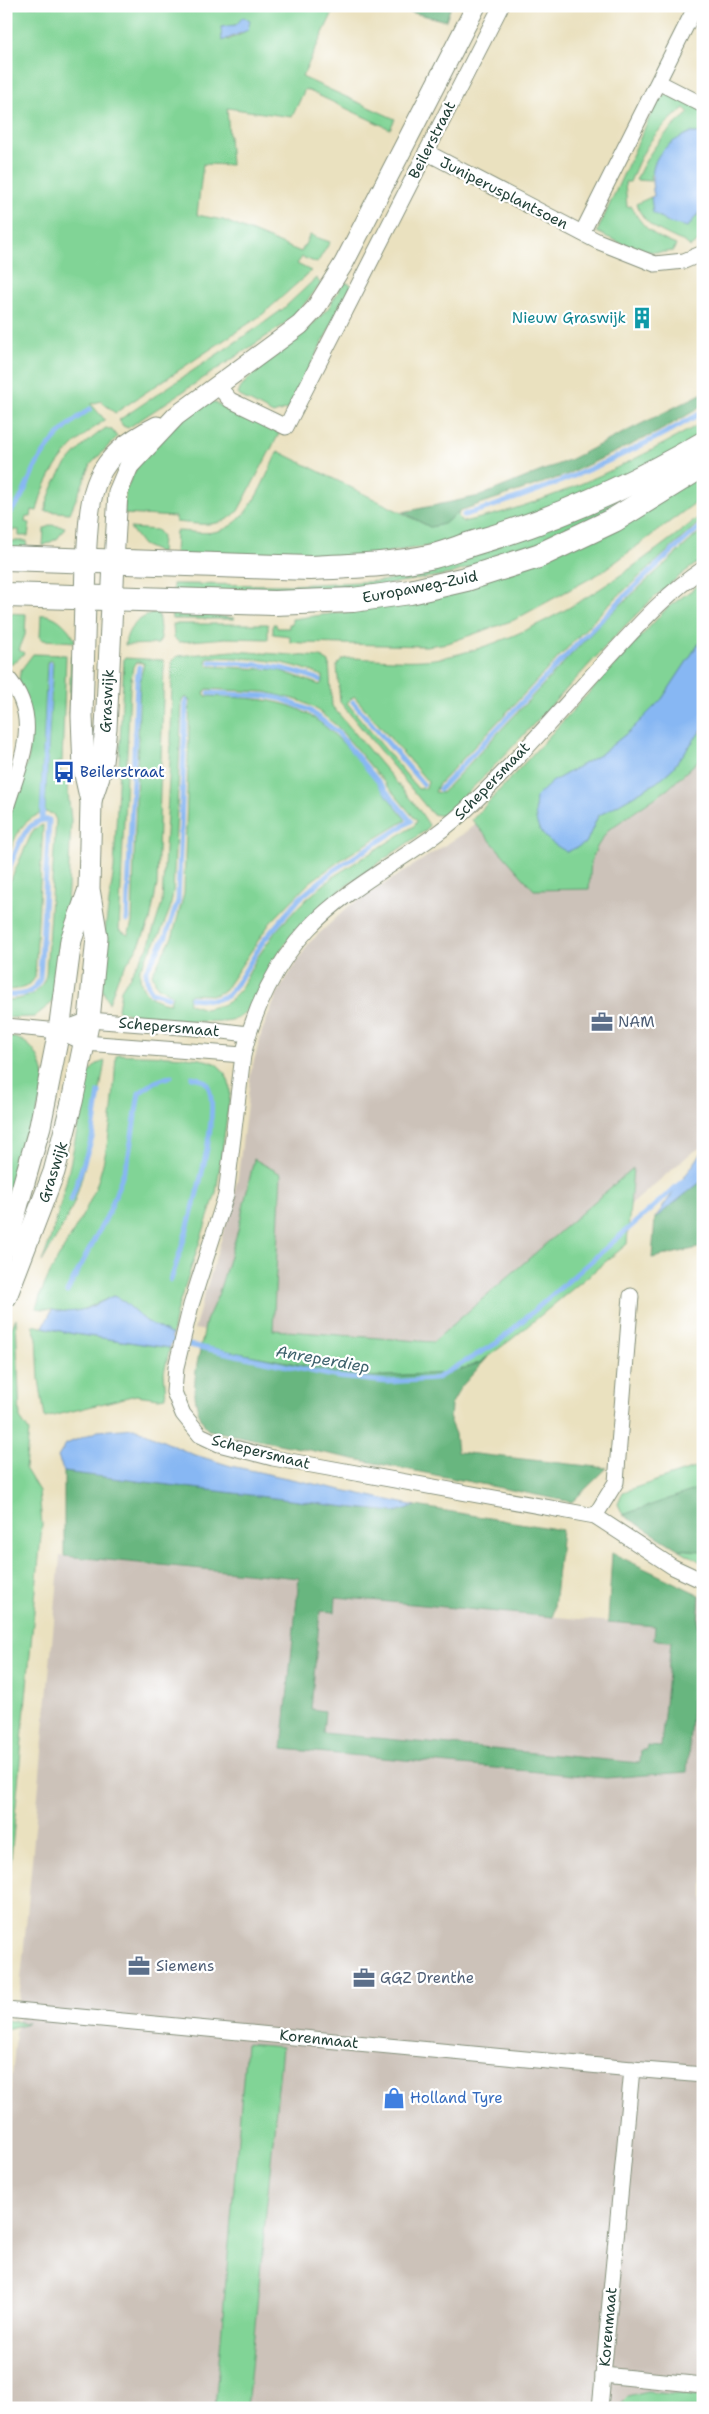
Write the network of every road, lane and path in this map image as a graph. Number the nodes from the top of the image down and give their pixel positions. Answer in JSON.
{"nodes":[{"id":1,"x":476,"y":6,"type":"edge"},
{"id":2,"x":501,"y":6,"type":"edge"},
{"id":3,"x":696,"y":6,"type":"edge"},
{"id":4,"x":660,"y":83,"type":"junction"},
{"id":5,"x":703,"y":105,"type":"edge"},
{"id":6,"x":426,"y":152,"type":"junction"},
{"id":7,"x":582,"y":233,"type":"junction"},
{"id":8,"x":703,"y":253,"type":"edge"},
{"id":9,"x":344,"y":263,"type":"junction"},
{"id":10,"x":363,"y":274,"type":"junction"},
{"id":11,"x":217,"y":385,"type":"junction"},
{"id":12,"x":176,"y":416,"type":"junction"},
{"id":13,"x":703,"y":444,"type":"edge"},
{"id":14,"x":703,"y":465,"type":"edge"},
{"id":15,"x":6,"y":558,"type":"edge"},
{"id":16,"x":86,"y":562,"type":"junction"},
{"id":17,"x":114,"y":563,"type":"junction"},
{"id":18,"x":703,"y":569,"type":"edge"},
{"id":19,"x":6,"y":595,"type":"edge"},
{"id":20,"x":83,"y":598,"type":"junction"},
{"id":21,"x":112,"y":599,"type":"junction"},
{"id":22,"x":6,"y":676,"type":"edge"},
{"id":23,"x":91,"y":801,"type":"junction"},
{"id":24,"x":6,"y":808,"type":"edge"},
{"id":25,"x":89,"y":890,"type":"junction"},
{"id":26,"x":89,"y":1020,"type":"junction"},
{"id":27,"x":6,"y":1026,"type":"edge"},
{"id":28,"x":59,"y":1031,"type":"junction"},
{"id":29,"x":248,"y":1034,"type":"junction"},
{"id":30,"x":85,"y":1043,"type":"junction"},
{"id":31,"x":243,"y":1055,"type":"junction"},
{"id":32,"x":6,"y":1246,"type":"edge"},
{"id":33,"x":631,"y":1296,"type":"dead end"},
{"id":34,"x":6,"y":1297,"type":"edge"},
{"id":35,"x":595,"y":1516,"type":"junction"},
{"id":36,"x":703,"y":1581,"type":"edge"},
{"id":37,"x":6,"y":2010,"type":"edge"},
{"id":38,"x":632,"y":2069,"type":"junction"},
{"id":39,"x":703,"y":2075,"type":"edge"},
{"id":40,"x":603,"y":2375,"type":"junction"},
{"id":41,"x":703,"y":2384,"type":"edge"},
{"id":42,"x":600,"y":2408,"type":"edge"}],
"edges":[{"from":1,"to":9,"type":"street","name":"Beilerstraat"},
{"from":2,"to":6,"type":"street","name":"Beilerstraat"},
{"from":3,"to":4,"type":"street","name":"Juniperusplantsoen"},
{"from":4,"to":5,"type":"street"},
{"from":4,"to":7,"type":"street","name":"Juniperusplantsoen"},
{"from":6,"to":7,"type":"street","name":"Juniperusplantsoen"},
{"from":6,"to":10,"type":"street","name":"Beilerstraat"},
{"from":7,"to":8,"type":"street","name":"Juniperusplantsoen"},
{"from":9,"to":10,"type":"street"},
{"from":9,"to":11,"type":"street","name":"Beilerstraat"},
{"from":10,"to":11,"type":"street","name":"Beilerstraat"},
{"from":11,"to":12,"type":"street","name":"Beilerstraat"},
{"from":12,"to":16,"type":"street","name":"Beilerstraat"},
{"from":12,"to":17,"type":"street","name":"Beilerstraat"},
{"from":13,"to":17,"type":"main road","name":"Europaweg-Zuid"},
{"from":14,"to":21,"type":"main road","name":"Europaweg-Zuid"},
{"from":15,"to":16,"type":"main road","name":"Europaweg-Zuid"},
{"from":16,"to":17,"type":"main road","name":"Europaweg-Zuid"},
{"from":16,"to":20,"type":"main road"},
{"from":17,"to":21,"type":"main road"},
{"from":18,"to":29,"type":"street","name":"Schepersmaat"},
{"from":19,"to":20,"type":"main road","name":"Europaweg-Zuid"},
{"from":20,"to":21,"type":"main road","name":"Europaweg-Zuid"},
{"from":20,"to":23,"type":"main road","name":"Graswijk"},
{"from":21,"to":23,"type":"main road","name":"Graswijk"},
{"from":22,"to":24,"type":"street"},
{"from":23,"to":25,"type":"main road","name":"Graswijk"},
{"from":25,"to":26,"type":"main road","name":"Graswijk"},
{"from":25,"to":28,"type":"main road","name":"Graswijk"},
{"from":26,"to":28,"type":"street"},
{"from":26,"to":29,"type":"street","name":"Schepersmaat"},
{"from":26,"to":30,"type":"main road","name":"Graswijk"},
{"from":27,"to":28,"type":"street"},
{"from":28,"to":30,"type":"street"},
{"from":28,"to":32,"type":"main road","name":"Graswijk"},
{"from":29,"to":31,"type":"street","name":"Schepersmaat"},
{"from":30,"to":31,"type":"street","name":"Schepersmaat"},
{"from":30,"to":34,"type":"main road","name":"Graswijk"},
{"from":31,"to":35,"type":"street","name":"Schepersmaat"},
{"from":33,"to":35,"type":"street"},
{"from":35,"to":36,"type":"street","name":"Schepersmaat"},
{"from":37,"to":38,"type":"street","name":"Korenmaat"},
{"from":38,"to":39,"type":"street","name":"Korenmaat"},
{"from":38,"to":40,"type":"street","name":"Korenmaat"},
{"from":40,"to":41,"type":"street","name":"Korenmaat"},
{"from":40,"to":42,"type":"street","name":"Korenmaat"}]}
